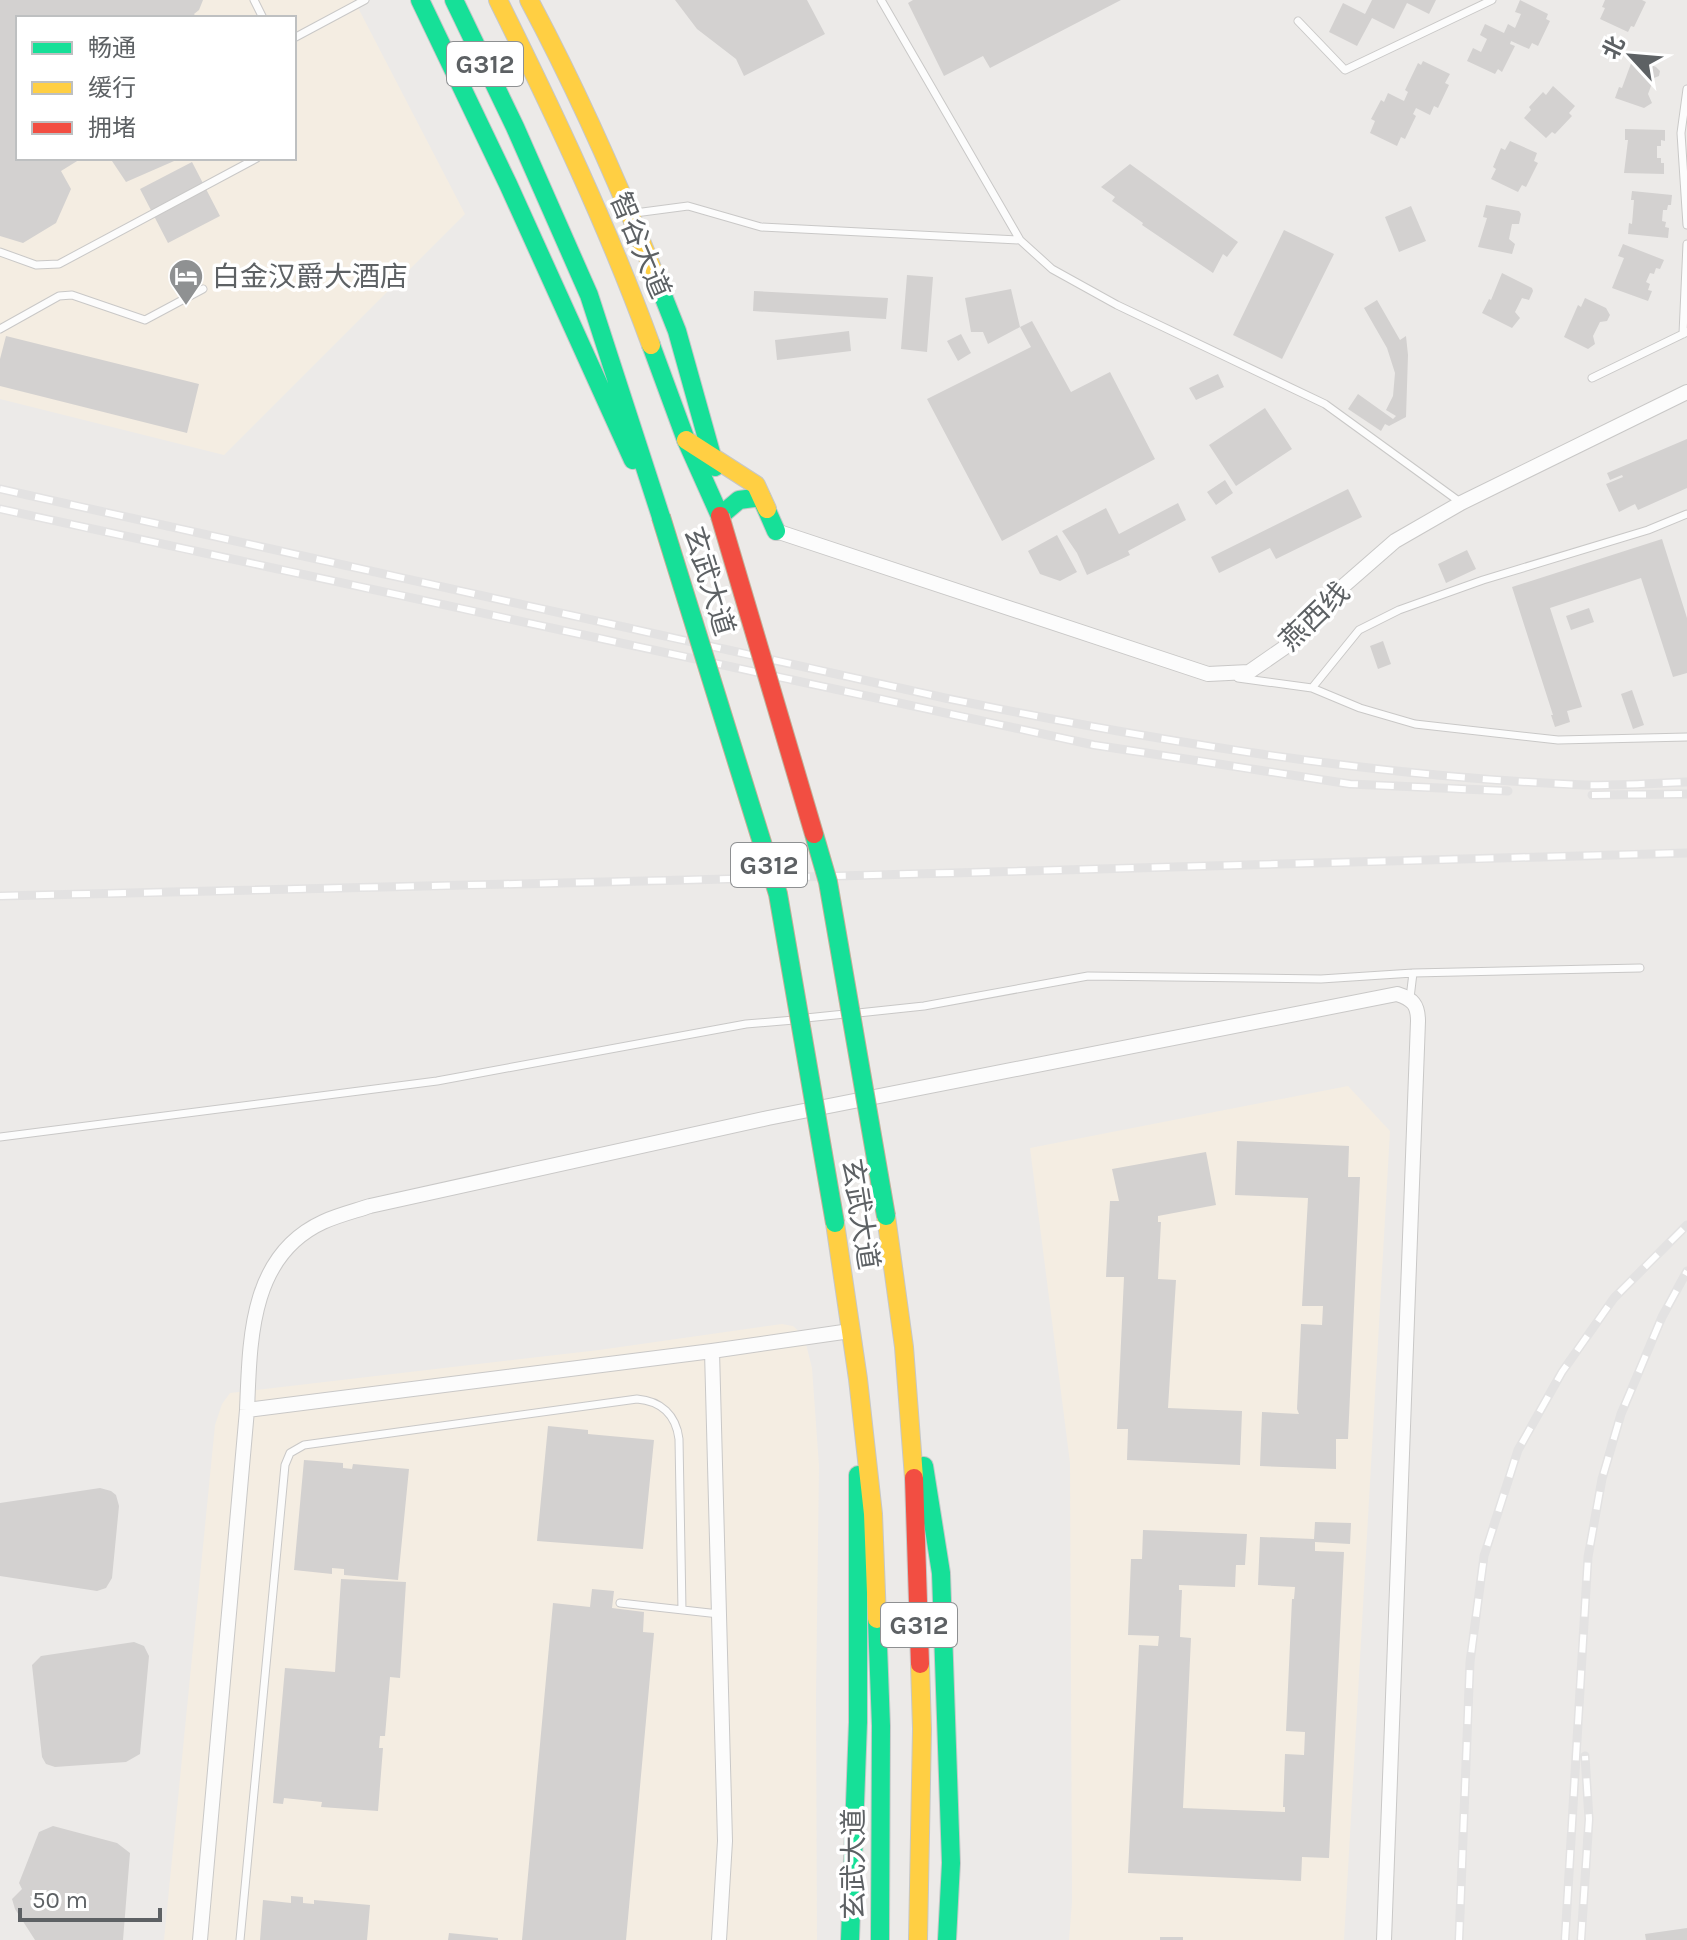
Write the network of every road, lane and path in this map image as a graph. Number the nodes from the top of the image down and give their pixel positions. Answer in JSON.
{"nodes":[{"id":1,"x":365,"y":0,"type":"edge"},
{"id":2,"x":420,"y":0,"type":"edge"},
{"id":3,"x":454,"y":0,"type":"edge"},
{"id":4,"x":498,"y":0,"type":"edge"},
{"id":5,"x":881,"y":0,"type":"edge"},
{"id":6,"x":1492,"y":0,"type":"edge"},
{"id":7,"x":534,"y":2,"type":"edge"},
{"id":8,"x":1298,"y":21,"type":"dead end"},
{"id":9,"x":296,"y":37,"type":"edge"},
{"id":10,"x":1687,"y":89,"type":"edge"},
{"id":11,"x":253,"y":160,"type":"edge"},
{"id":12,"x":630,"y":213,"type":"junction"},
{"id":13,"x":1687,"y":225,"type":"edge"},
{"id":14,"x":1020,"y":240,"type":"junction"},
{"id":15,"x":1687,"y":244,"type":"edge"},
{"id":16,"x":0,"y":252,"type":"edge"},
{"id":17,"x":203,"y":289,"type":"dead end"},
{"id":18,"x":0,"y":329,"type":"edge"},
{"id":19,"x":1685,"y":333,"type":"edge"},
{"id":20,"x":1592,"y":378,"type":"dead end"},
{"id":21,"x":1687,"y":392,"type":"edge"},
{"id":22,"x":686,"y":440,"type":"junction"},
{"id":23,"x":714,"y":457,"type":"junction"},
{"id":24,"x":1461,"y":503,"type":"junction"},
{"id":25,"x":1687,"y":514,"type":"edge"},
{"id":26,"x":720,"y":516,"type":"junction"},
{"id":27,"x":661,"y":517,"type":"junction"},
{"id":28,"x":776,"y":531,"type":"junction"},
{"id":29,"x":1208,"y":674,"type":"junction"},
{"id":30,"x":1312,"y":688,"type":"junction"},
{"id":31,"x":1687,"y":737,"type":"edge"},
{"id":32,"x":1640,"y":968,"type":"dead end"},
{"id":33,"x":1413,"y":973,"type":"junction"},
{"id":34,"x":1410,"y":998,"type":"junction"},
{"id":35,"x":0,"y":1137,"type":"edge"},
{"id":36,"x":850,"y":1331,"type":"junction"},
{"id":37,"x":904,"y":1347,"type":"junction"},
{"id":38,"x":712,"y":1351,"type":"junction"},
{"id":39,"x":858,"y":1379,"type":"junction"},
{"id":40,"x":247,"y":1410,"type":"junction"},
{"id":41,"x":620,"y":1603,"type":"dead end"},
{"id":42,"x":682,"y":1610,"type":"junction"},
{"id":43,"x":719,"y":1614,"type":"junction"},
{"id":44,"x":200,"y":1940,"type":"edge"},
{"id":45,"x":240,"y":1940,"type":"edge"},
{"id":46,"x":719,"y":1940,"type":"edge"},
{"id":47,"x":850,"y":1940,"type":"edge"},
{"id":48,"x":880,"y":1940,"type":"edge"},
{"id":49,"x":918,"y":1940,"type":"edge"},
{"id":50,"x":947,"y":1940,"type":"edge"},
{"id":51,"x":1384,"y":1940,"type":"edge"}],
"edges":[{"from":1,"to":9,"type":"lane"},
{"from":2,"to":27,"type":"main road"},
{"from":3,"to":27,"type":"main road","number":"G312"},
{"from":4,"to":22,"type":"main road","name":"智谷大道","number":"G312"},
{"from":5,"to":14,"type":"lane"},
{"from":6,"to":8,"type":"lane"},
{"from":7,"to":12,"type":"main road"},
{"from":10,"to":13,"type":"lane"},
{"from":11,"to":16,"type":"lane"},
{"from":12,"to":14,"type":"lane"},
{"from":12,"to":23,"type":"main road"},
{"from":14,"to":24,"type":"lane"},
{"from":15,"to":19,"type":"lane"},
{"from":17,"to":18,"type":"lane"},
{"from":19,"to":20,"type":"lane"},
{"from":21,"to":24,"type":"street","name":"燕西线"},
{"from":22,"to":23,"type":"main road"},
{"from":22,"to":26,"type":"main road","name":"智谷大道","number":"G312"},
{"from":23,"to":26,"type":"main road"},
{"from":23,"to":28,"type":"main road"},
{"from":24,"to":29,"type":"street","name":"燕西线"},
{"from":25,"to":30,"type":"lane"},
{"from":26,"to":28,"type":"main road"},
{"from":26,"to":37,"type":"main road","name":"玄武大道","number":"G312","bridge":true},
{"from":27,"to":36,"type":"main road","name":"玄武大道","number":"G312","bridge":true},
{"from":28,"to":29,"type":"street","name":"燕西线"},
{"from":29,"to":30,"type":"lane"},
{"from":30,"to":31,"type":"lane"},
{"from":32,"to":33,"type":"lane"},
{"from":33,"to":34,"type":"lane"},
{"from":33,"to":35,"type":"lane"},
{"from":34,"to":40,"type":"street"},
{"from":34,"to":51,"type":"street"},
{"from":36,"to":38,"type":"street"},
{"from":36,"to":39,"type":"main road","name":"玄武大道","number":"G312"},
{"from":37,"to":49,"type":"main road","name":"玄武大道","number":"G312"},
{"from":37,"to":50,"type":"main road"},
{"from":38,"to":40,"type":"street"},
{"from":38,"to":43,"type":"street"},
{"from":39,"to":47,"type":"main road"},
{"from":39,"to":48,"type":"main road","name":"玄武大道","number":"G312"},
{"from":40,"to":44,"type":"street"},
{"from":41,"to":42,"type":"lane"},
{"from":42,"to":43,"type":"lane"},
{"from":42,"to":45,"type":"lane"},
{"from":43,"to":46,"type":"street"}]}
